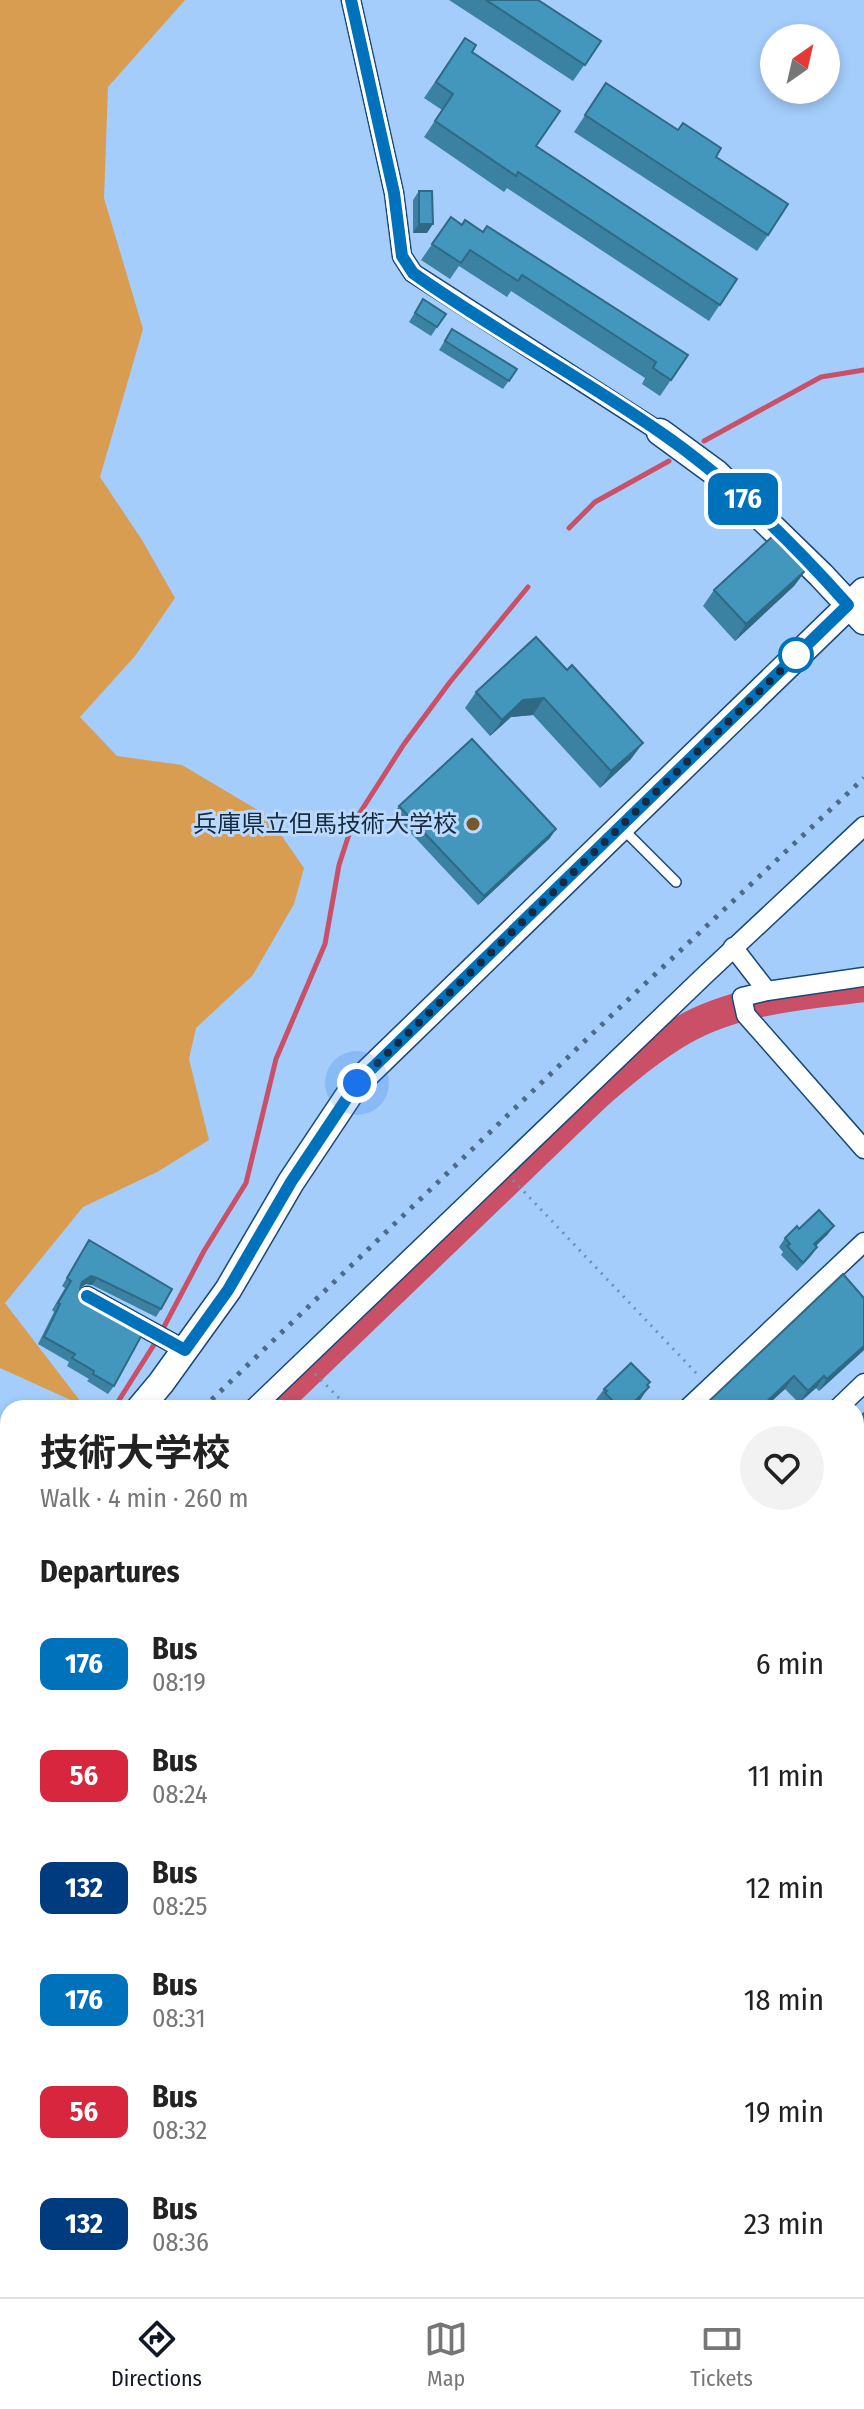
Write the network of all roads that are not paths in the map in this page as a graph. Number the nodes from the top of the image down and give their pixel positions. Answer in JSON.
{"nodes":[{"id":1,"x":351,"y":0,"type":"edge"},
{"id":2,"x":660,"y":432,"type":"joint"},
{"id":3,"x":859,"y":605,"type":"edge"},
{"id":4,"x":619,"y":826,"type":"junction"},
{"id":5,"x":864,"y":826,"type":"edge"},
{"id":6,"x":676,"y":882,"type":"dead end"},
{"id":7,"x":733,"y":947,"type":"junction"},
{"id":8,"x":864,"y":977,"type":"edge"},
{"id":9,"x":767,"y":991,"type":"junction"},
{"id":10,"x":864,"y":1149,"type":"edge"},
{"id":11,"x":864,"y":1242,"type":"edge"},
{"id":12,"x":87,"y":1296,"type":"edge"},
{"id":13,"x":185,"y":1350,"type":"junction"},
{"id":14,"x":146,"y":1400,"type":"edge"},
{"id":15,"x":262,"y":1400,"type":"edge"},
{"id":16,"x":696,"y":1400,"type":"edge"}],
"edges":[{"from":1,"to":2,"type":"street"},
{"from":2,"to":3,"type":"street"},
{"from":3,"to":4,"type":"street"},
{"from":4,"to":6,"type":"lane"},
{"from":4,"to":13,"type":"street"},
{"from":5,"to":7,"type":"street"},
{"from":7,"to":9,"type":"street"},
{"from":7,"to":15,"type":"street"},
{"from":8,"to":9,"type":"street"},
{"from":9,"to":10,"type":"street"},
{"from":11,"to":16,"type":"street"},
{"from":12,"to":13,"type":"street"},
{"from":13,"to":14,"type":"street"}]}
